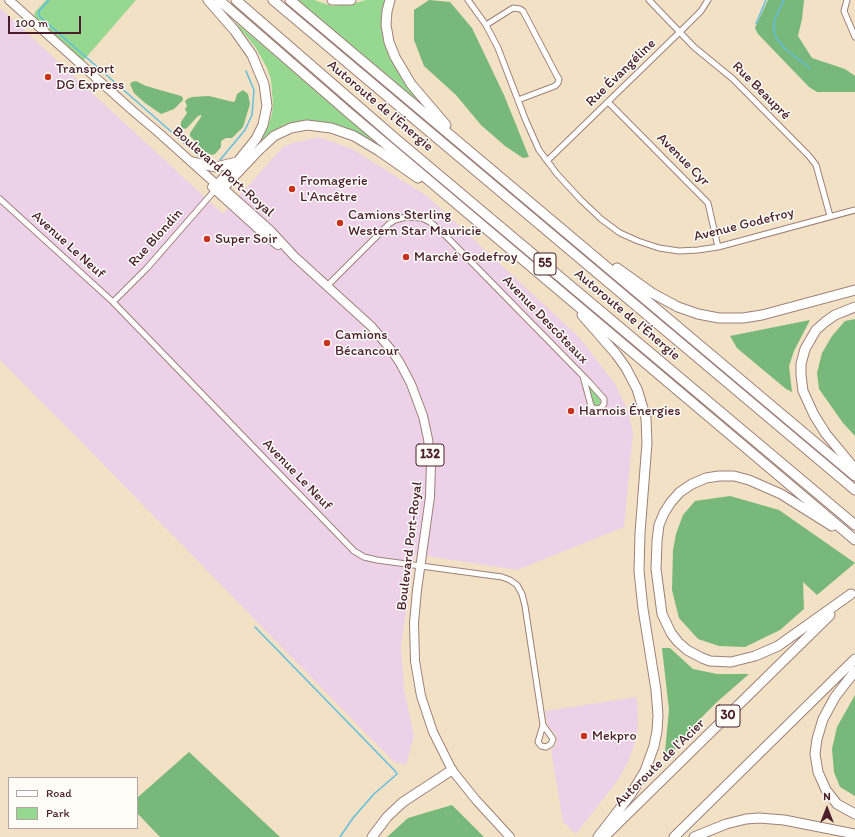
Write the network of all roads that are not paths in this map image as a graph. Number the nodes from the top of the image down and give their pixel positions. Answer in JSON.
{"nodes":[{"id":1,"x":9,"y":0,"type":"edge"},
{"id":2,"x":208,"y":0,"type":"edge"},
{"id":3,"x":219,"y":0,"type":"edge"},
{"id":4,"x":236,"y":0,"type":"edge"},
{"id":5,"x":273,"y":0,"type":"edge"},
{"id":6,"x":290,"y":0,"type":"edge"},
{"id":7,"x":332,"y":0,"type":"edge"},
{"id":8,"x":351,"y":0,"type":"edge"},
{"id":9,"x":390,"y":0,"type":"edge"},
{"id":10,"x":468,"y":0,"type":"edge"},
{"id":11,"x":649,"y":0,"type":"edge"},
{"id":12,"x":708,"y":0,"type":"edge"},
{"id":13,"x":847,"y":0,"type":"edge"},
{"id":14,"x":486,"y":25,"type":"junction"},
{"id":15,"x":680,"y":32,"type":"junction"},
{"id":16,"x":855,"y":37,"type":"edge"},
{"id":17,"x":518,"y":100,"type":"junction"},
{"id":18,"x":608,"y":102,"type":"junction"},
{"id":19,"x":133,"y":111,"type":"junction"},
{"id":20,"x":466,"y":147,"type":"junction"},
{"id":21,"x":547,"y":161,"type":"junction"},
{"id":22,"x":192,"y":162,"type":"junction"},
{"id":23,"x":237,"y":162,"type":"junction"},
{"id":24,"x":218,"y":188,"type":"junction"},
{"id":25,"x":0,"y":199,"type":"edge"},
{"id":26,"x":456,"y":203,"type":"junction"},
{"id":27,"x":855,"y":210,"type":"edge"},
{"id":28,"x":830,"y":216,"type":"junction"},
{"id":29,"x":566,"y":232,"type":"junction"},
{"id":30,"x":718,"y":247,"type":"junction"},
{"id":31,"x":327,"y":286,"type":"junction"},
{"id":32,"x":855,"y":290,"type":"edge"},
{"id":33,"x":566,"y":296,"type":"junction"},
{"id":34,"x":113,"y":302,"type":"junction"},
{"id":35,"x":855,"y":307,"type":"edge"},
{"id":36,"x":583,"y":376,"type":"junction"},
{"id":37,"x":855,"y":469,"type":"edge"},
{"id":38,"x":855,"y":476,"type":"edge"},
{"id":39,"x":855,"y":490,"type":"edge"},
{"id":40,"x":855,"y":526,"type":"edge"},
{"id":41,"x":855,"y":540,"type":"edge"},
{"id":42,"x":421,"y":566,"type":"junction"},
{"id":43,"x":853,"y":592,"type":"edge"},
{"id":44,"x":855,"y":658,"type":"edge"},
{"id":45,"x":855,"y":671,"type":"edge"},
{"id":46,"x":543,"y":725,"type":"dead end"},
{"id":47,"x":452,"y":770,"type":"junction"},
{"id":48,"x":855,"y":814,"type":"edge"},
{"id":49,"x":855,"y":834,"type":"edge"},
{"id":50,"x":372,"y":837,"type":"edge"},
{"id":51,"x":510,"y":837,"type":"edge"},
{"id":52,"x":598,"y":837,"type":"edge"},
{"id":53,"x":604,"y":837,"type":"edge"},
{"id":54,"x":674,"y":837,"type":"edge"},
{"id":55,"x":694,"y":837,"type":"edge"}],
"edges":[{"from":1,"to":19,"type":"main road","name":"Boulevard Port-Royal","number":"132"},
{"from":2,"to":23,"type":"highway"},
{"from":3,"to":26,"type":"highway"},
{"from":4,"to":40,"type":"highway","name":"Autoroute de l'Énergie","number":"55"},
{"from":5,"to":39,"type":"highway","name":"Autoroute de l'Énergie","number":"55"},
{"from":6,"to":20,"type":"highway"},
{"from":7,"to":8,"type":"highway"},
{"from":9,"to":20,"type":"highway"},
{"from":10,"to":14,"type":"street","name":"Avenue Godefroy"},
{"from":11,"to":15,"type":"street","name":"Rue Beaupré"},
{"from":12,"to":15,"type":"street","name":"Rue Évangéline"},
{"from":13,"to":16,"type":"street"},
{"from":14,"to":17,"type":"street","name":"Avenue Godefroy"},
{"from":14,"to":17,"type":"street"},
{"from":15,"to":18,"type":"street","name":"Rue Évangéline"},
{"from":15,"to":28,"type":"street","name":"Rue Beaupré"},
{"from":17,"to":21,"type":"street","name":"Avenue Godefroy"},
{"from":18,"to":21,"type":"street","name":"Rue Évangéline"},
{"from":18,"to":30,"type":"street","name":"Avenue Cyr"},
{"from":19,"to":22,"type":"main road","name":"Boulevard Port-Royal","number":"132"},
{"from":19,"to":24,"type":"main road","name":"Boulevard Port-Royal","number":"132"},
{"from":20,"to":29,"type":"highway"},
{"from":21,"to":30,"type":"street","name":"Avenue Godefroy"},
{"from":22,"to":23,"type":"highway"},
{"from":22,"to":24,"type":"main road","name":"Boulevard Port-Royal","number":"132"},
{"from":23,"to":24,"type":"highway"},
{"from":24,"to":26,"type":"highway"},
{"from":24,"to":31,"type":"main road","name":"Boulevard Port-Royal","number":"132"},
{"from":24,"to":34,"type":"street","name":"Rue Blondin"},
{"from":25,"to":34,"type":"street","name":"Avenue Le Neuf"},
{"from":26,"to":33,"type":"highway"},
{"from":27,"to":28,"type":"street","name":"Avenue Godefroy"},
{"from":28,"to":30,"type":"street","name":"Avenue Godefroy"},
{"from":29,"to":32,"type":"highway"},
{"from":29,"to":38,"type":"highway"},
{"from":31,"to":36,"type":"street","name":"Avenue Descôteaux"},
{"from":31,"to":42,"type":"main road","name":"Boulevard Port-Royal","number":"132"},
{"from":33,"to":41,"type":"highway"},
{"from":33,"to":52,"type":"highway"},
{"from":34,"to":42,"type":"street","name":"Avenue Le Neuf"},
{"from":35,"to":37,"type":"highway"},
{"from":36,"to":36,"type":"street","name":"Avenue Descôteaux"},
{"from":41,"to":43,"type":"highway"},
{"from":42,"to":46,"type":"street","name":"Avenue Le Neuf"},
{"from":42,"to":47,"type":"main road","name":"Boulevard Port-Royal","number":"132"},
{"from":43,"to":53,"type":"highway","name":"Autoroute de l'Acier","number":"30"},
{"from":44,"to":54,"type":"highway"},
{"from":45,"to":48,"type":"highway"},
{"from":47,"to":50,"type":"highway"},
{"from":47,"to":51,"type":"main road","name":"Boulevard Port-Royal","number":"132"},
{"from":49,"to":55,"type":"highway"}]}
